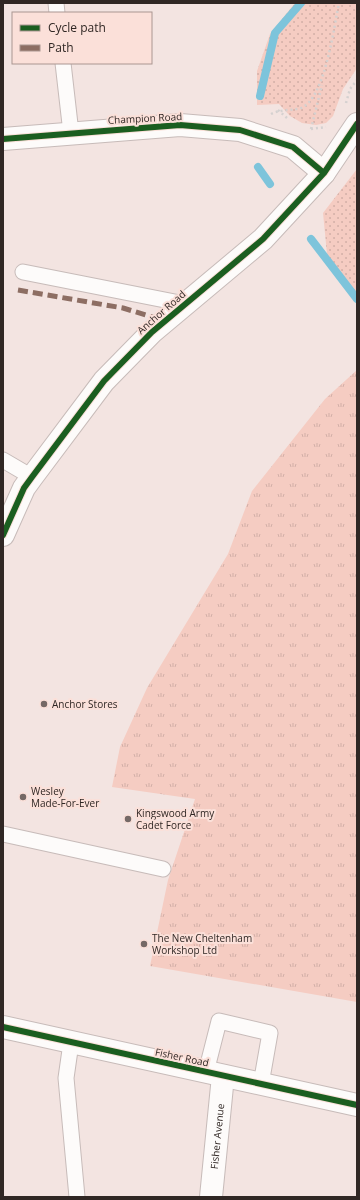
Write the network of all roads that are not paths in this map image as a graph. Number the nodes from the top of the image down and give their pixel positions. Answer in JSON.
{"nodes":[{"id":1,"x":62,"y":64,"type":"edge"},
{"id":2,"x":357,"y":124,"type":"edge"},
{"id":3,"x":71,"y":133,"type":"junction"},
{"id":4,"x":3,"y":139,"type":"edge"},
{"id":5,"x":324,"y":173,"type":"junction"},
{"id":6,"x":23,"y":272,"type":"dead end"},
{"id":7,"x":185,"y":304,"type":"junction"},
{"id":8,"x":3,"y":460,"type":"edge"},
{"id":9,"x":32,"y":477,"type":"junction"},
{"id":10,"x":3,"y":535,"type":"edge"},
{"id":11,"x":3,"y":834,"type":"edge"},
{"id":12,"x":163,"y":868,"type":"dead end"},
{"id":13,"x":3,"y":1027,"type":"edge"},
{"id":14,"x":71,"y":1042,"type":"junction"},
{"id":15,"x":214,"y":1074,"type":"junction"},
{"id":16,"x":262,"y":1084,"type":"junction"},
{"id":17,"x":357,"y":1105,"type":"edge"},
{"id":18,"x":77,"y":1197,"type":"edge"},
{"id":19,"x":211,"y":1197,"type":"edge"}],
"edges":[{"from":1,"to":3,"type":"lane"},
{"from":2,"to":5,"type":"street","name":"Anchor Road"},
{"from":3,"to":4,"type":"street","name":"Champion Road"},
{"from":3,"to":5,"type":"street","name":"Champion Road"},
{"from":5,"to":7,"type":"street","name":"Anchor Road"},
{"from":6,"to":7,"type":"lane"},
{"from":7,"to":9,"type":"street","name":"Anchor Road"},
{"from":8,"to":9,"type":"lane"},
{"from":9,"to":10,"type":"street","name":"Anchor Road"},
{"from":11,"to":12,"type":"lane"},
{"from":13,"to":14,"type":"street","name":"Fisher Road"},
{"from":14,"to":15,"type":"street","name":"Fisher Road"},
{"from":14,"to":18,"type":"lane"},
{"from":15,"to":16,"type":"street","name":"Fisher Road"},
{"from":15,"to":16,"type":"lane"},
{"from":15,"to":19,"type":"street","name":"Fisher Avenue"},
{"from":16,"to":17,"type":"street","name":"Fisher Road"}]}
